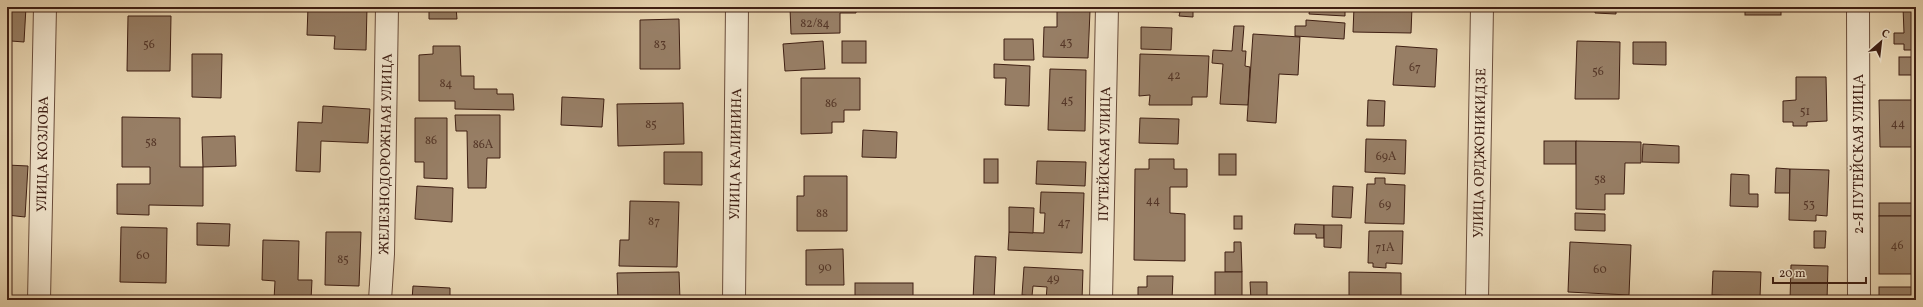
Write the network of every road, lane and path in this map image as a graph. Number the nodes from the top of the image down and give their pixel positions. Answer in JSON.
{"nodes":[{"id":1,"x":45,"y":7,"type":"edge"},
{"id":2,"x":387,"y":7,"type":"edge"},
{"id":3,"x":737,"y":7,"type":"edge"},
{"id":4,"x":1107,"y":7,"type":"edge"},
{"id":5,"x":1482,"y":7,"type":"edge"},
{"id":6,"x":1858,"y":7,"type":"edge"},
{"id":7,"x":39,"y":300,"type":"edge"},
{"id":8,"x":380,"y":300,"type":"edge"},
{"id":9,"x":734,"y":300,"type":"edge"},
{"id":10,"x":1101,"y":300,"type":"edge"},
{"id":11,"x":1477,"y":300,"type":"edge"},
{"id":12,"x":1859,"y":300,"type":"edge"}],
"edges":[{"from":1,"to":7,"type":"street","name":"УЛИЦА КОЗЛОВА"},
{"from":2,"to":8,"type":"street","name":"ЖЕЛЕЗНОДОРОЖНАЯ УЛИЦА"},
{"from":3,"to":9,"type":"street","name":"УЛИЦА КАЛИНИНА"},
{"from":4,"to":10,"type":"street","name":"ПУТЕЙСКАЯ УЛИЦА"},
{"from":5,"to":11,"type":"street","name":"УЛИЦА ОРДЖОНИКИДЗЕ"},
{"from":6,"to":12,"type":"street","name":"2-Я ПУТЕЙСКАЯ УЛИЦА"}]}
